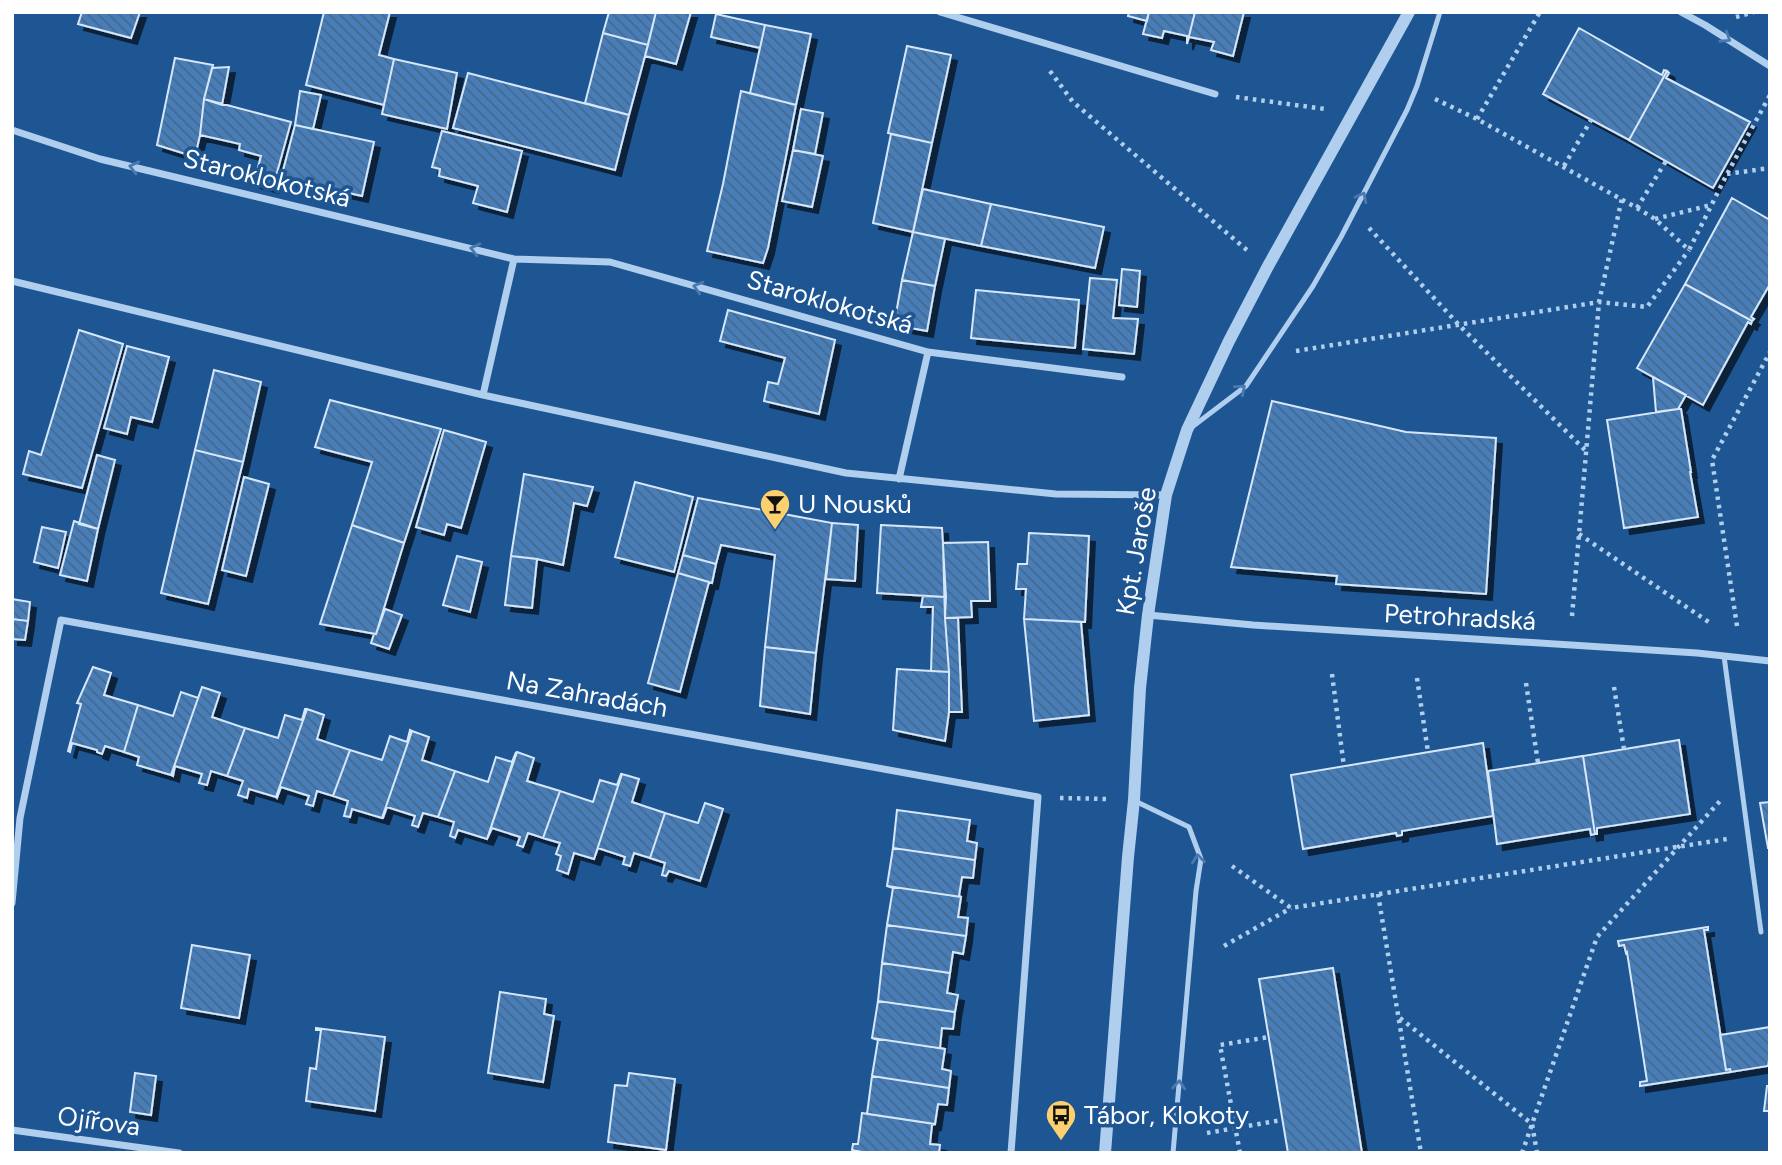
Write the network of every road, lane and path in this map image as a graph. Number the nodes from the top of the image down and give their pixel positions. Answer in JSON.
{"nodes":[{"id":1,"x":940,"y":12,"type":"edge"},
{"id":2,"x":1409,"y":12,"type":"edge"},
{"id":3,"x":1440,"y":12,"type":"edge"},
{"id":4,"x":1540,"y":12,"type":"edge"},
{"id":5,"x":1681,"y":12,"type":"edge"},
{"id":6,"x":1025,"y":37,"type":"junction"},
{"id":7,"x":1770,"y":66,"type":"edge"},
{"id":8,"x":1215,"y":94,"type":"joint"},
{"id":9,"x":1425,"y":94,"type":"dead end"},
{"id":10,"x":1770,"y":94,"type":"edge"},
{"id":11,"x":1354,"y":113,"type":"junction"},
{"id":12,"x":1478,"y":120,"type":"junction"},
{"id":13,"x":1591,"y":120,"type":"dead end"},
{"id":14,"x":12,"y":130,"type":"edge"},
{"id":15,"x":1666,"y":160,"type":"dead end"},
{"id":16,"x":1564,"y":166,"type":"junction"},
{"id":17,"x":1770,"y":168,"type":"edge"},
{"id":18,"x":1727,"y":174,"type":"junction"},
{"id":19,"x":1622,"y":198,"type":"junction"},
{"id":20,"x":1712,"y":205,"type":"junction"},
{"id":21,"x":1637,"y":208,"type":"junction"},
{"id":22,"x":1656,"y":219,"type":"junction"},
{"id":23,"x":1361,"y":220,"type":"dead end"},
{"id":24,"x":1689,"y":250,"type":"junction"},
{"id":25,"x":514,"y":258,"type":"junction"},
{"id":26,"x":1267,"y":268,"type":"junction"},
{"id":27,"x":12,"y":281,"type":"edge"},
{"id":28,"x":1599,"y":302,"type":"junction"},
{"id":29,"x":1459,"y":325,"type":"junction"},
{"id":30,"x":1295,"y":351,"type":"dead end"},
{"id":31,"x":928,"y":352,"type":"junction"},
{"id":32,"x":1770,"y":352,"type":"edge"},
{"id":33,"x":1122,"y":376,"type":"dead end"},
{"id":34,"x":483,"y":395,"type":"junction"},
{"id":35,"x":1187,"y":430,"type":"junction"},
{"id":36,"x":1586,"y":451,"type":"junction"},
{"id":37,"x":899,"y":479,"type":"junction"},
{"id":38,"x":1166,"y":495,"type":"junction"},
{"id":39,"x":1578,"y":533,"type":"junction"},
{"id":40,"x":1148,"y":615,"type":"junction"},
{"id":41,"x":1572,"y":616,"type":"dead end"},
{"id":42,"x":1710,"y":623,"type":"dead end"},
{"id":43,"x":1737,"y":626,"type":"dead end"},
{"id":44,"x":1724,"y":656,"type":"junction"},
{"id":45,"x":1770,"y":661,"type":"edge"},
{"id":46,"x":1332,"y":674,"type":"dead end"},
{"id":47,"x":1417,"y":678,"type":"dead end"},
{"id":48,"x":1526,"y":683,"type":"dead end"},
{"id":49,"x":1614,"y":687,"type":"dead end"},
{"id":50,"x":1624,"y":749,"type":"dead end"},
{"id":51,"x":1428,"y":752,"type":"dead end"},
{"id":52,"x":1538,"y":763,"type":"dead end"},
{"id":53,"x":1344,"y":767,"type":"dead end"},
{"id":54,"x":1740,"y":779,"type":"junction"},
{"id":55,"x":1038,"y":797,"type":"junction"},
{"id":56,"x":1134,"y":800,"type":"junction"},
{"id":57,"x":1747,"y":835,"type":"junction"},
{"id":58,"x":1679,"y":848,"type":"junction"},
{"id":59,"x":1232,"y":866,"type":"dead end"},
{"id":60,"x":1378,"y":894,"type":"junction"},
{"id":61,"x":12,"y":903,"type":"edge"},
{"id":62,"x":1291,"y":908,"type":"junction"},
{"id":63,"x":1761,"y":932,"type":"dead end"},
{"id":64,"x":1224,"y":946,"type":"dead end"},
{"id":65,"x":1399,"y":1017,"type":"junction"},
{"id":66,"x":1269,"y":1037,"type":"dead end"},
{"id":67,"x":1282,"y":1120,"type":"dead end"},
{"id":68,"x":1532,"y":1125,"type":"junction"},
{"id":69,"x":1236,"y":1128,"type":"junction"},
{"id":70,"x":12,"y":1130,"type":"edge"},
{"id":71,"x":1207,"y":1133,"type":"dead end"},
{"id":72,"x":179,"y":1153,"type":"edge"},
{"id":73,"x":1011,"y":1153,"type":"edge"},
{"id":74,"x":1105,"y":1153,"type":"edge"},
{"id":75,"x":1173,"y":1153,"type":"edge"},
{"id":76,"x":1240,"y":1153,"type":"edge"},
{"id":77,"x":1420,"y":1153,"type":"edge"},
{"id":78,"x":1522,"y":1153,"type":"edge"},
{"id":79,"x":1537,"y":1153,"type":"edge"}],
"edges":[{"from":1,"to":6,"type":"street"},
{"from":2,"to":11,"type":"street","name":"Kpt. Jaroše"},
{"from":35,"to":3,"type":"lane","one_way":true},
{"from":4,"to":12,"type":"path"},
{"from":5,"to":7,"type":"street","one_way":true},
{"from":6,"to":8,"type":"street"},
{"from":6,"to":26,"type":"path"},
{"from":8,"to":11,"type":"path"},
{"from":9,"to":12,"type":"path"},
{"from":10,"to":18,"type":"path"},
{"from":11,"to":26,"type":"street","name":"Kpt. Jaroše"},
{"from":12,"to":16,"type":"path"},
{"from":13,"to":16,"type":"path"},
{"from":25,"to":14,"type":"street","name":"Staroklokotská","one_way":true},
{"from":15,"to":21,"type":"path"},
{"from":16,"to":19,"type":"path"},
{"from":17,"to":18,"type":"path"},
{"from":18,"to":20,"type":"path"},
{"from":19,"to":21,"type":"path"},
{"from":19,"to":28,"type":"path"},
{"from":20,"to":22,"type":"path"},
{"from":20,"to":24,"type":"path"},
{"from":21,"to":22,"type":"path"},
{"from":22,"to":24,"type":"path"},
{"from":23,"to":29,"type":"path"},
{"from":24,"to":28,"type":"path"},
{"from":31,"to":25,"type":"street","name":"Staroklokotská","one_way":true},
{"from":25,"to":34,"type":"street"},
{"from":26,"to":35,"type":"street","name":"Kpt. Jaroše"},
{"from":27,"to":34,"type":"street"},
{"from":28,"to":29,"type":"path"},
{"from":28,"to":36,"type":"path"},
{"from":29,"to":30,"type":"path"},
{"from":29,"to":36,"type":"path"},
{"from":31,"to":33,"type":"street","name":"Staroklokotská"},
{"from":31,"to":37,"type":"street","name":"Staroklokotská"},
{"from":32,"to":43,"type":"path"},
{"from":34,"to":37,"type":"street"},
{"from":35,"to":38,"type":"street","name":"Kpt. Jaroše"},
{"from":36,"to":39,"type":"path"},
{"from":37,"to":38,"type":"street"},
{"from":38,"to":40,"type":"street","name":"Kpt. Jaroše"},
{"from":39,"to":41,"type":"path"},
{"from":39,"to":42,"type":"path"},
{"from":40,"to":44,"type":"street","name":"Petrohradská"},
{"from":40,"to":56,"type":"street","name":"Kpt. Jaroše"},
{"from":44,"to":45,"type":"street","name":"Petrohradská"},
{"from":44,"to":54,"type":"lane"},
{"from":46,"to":53,"type":"path"},
{"from":47,"to":51,"type":"path"},
{"from":48,"to":52,"type":"path"},
{"from":49,"to":50,"type":"path"},
{"from":54,"to":57,"type":"lane"},
{"from":54,"to":58,"type":"path"},
{"from":55,"to":56,"type":"path"},
{"from":55,"to":61,"type":"street","name":"Na Zahradách"},
{"from":55,"to":73,"type":"street"},
{"from":56,"to":74,"type":"street","name":"Kpt. Jaroše"},
{"from":75,"to":56,"type":"lane","one_way":true},
{"from":57,"to":58,"type":"path"},
{"from":57,"to":63,"type":"lane"},
{"from":58,"to":60,"type":"path"},
{"from":58,"to":68,"type":"path"},
{"from":59,"to":62,"type":"path"},
{"from":60,"to":62,"type":"path"},
{"from":60,"to":65,"type":"path"},
{"from":62,"to":64,"type":"path"},
{"from":65,"to":68,"type":"path"},
{"from":65,"to":77,"type":"path"},
{"from":66,"to":69,"type":"path"},
{"from":67,"to":69,"type":"path"},
{"from":68,"to":78,"type":"path"},
{"from":68,"to":79,"type":"path"},
{"from":69,"to":71,"type":"path"},
{"from":69,"to":76,"type":"path"},
{"from":70,"to":72,"type":"street","name":"Ojířova"}]}
